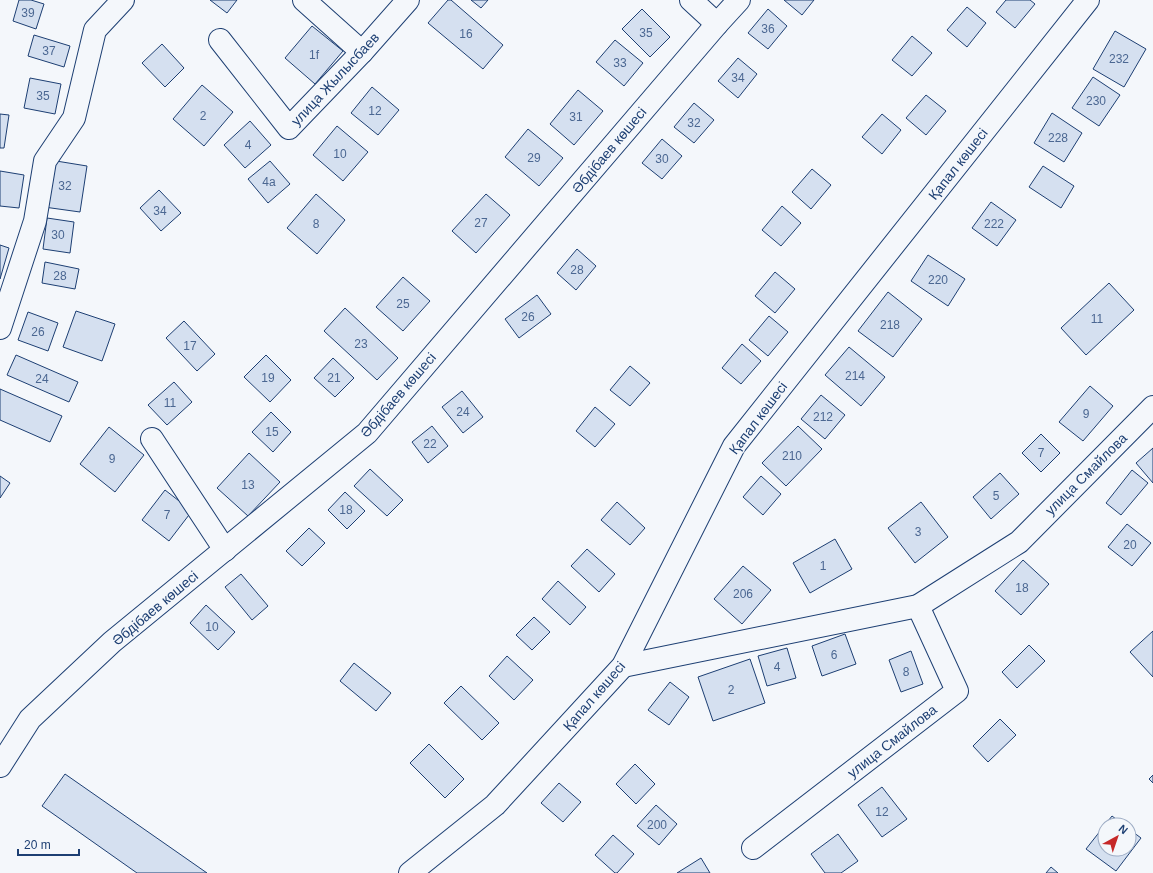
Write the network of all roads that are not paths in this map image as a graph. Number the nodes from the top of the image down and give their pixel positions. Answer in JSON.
{"nodes":[{"id":1,"x":123,"y":0,"type":"edge"},
{"id":2,"x":304,"y":0,"type":"edge"},
{"id":3,"x":408,"y":0,"type":"edge"},
{"id":4,"x":691,"y":0,"type":"edge"},
{"id":5,"x":739,"y":0,"type":"edge"},
{"id":6,"x":1088,"y":0,"type":"edge"},
{"id":7,"x":717,"y":24,"type":"junction"},
{"id":8,"x":220,"y":40,"type":"dead end"},
{"id":9,"x":362,"y":52,"type":"junction"},
{"id":10,"x":0,"y":328,"type":"edge"},
{"id":11,"x":1153,"y":407,"type":"edge"},
{"id":12,"x":152,"y":439,"type":"dead end"},
{"id":13,"x":225,"y":550,"type":"junction"},
{"id":14,"x":918,"y":606,"type":"junction"},
{"id":15,"x":623,"y":666,"type":"junction"},
{"id":16,"x":0,"y":766,"type":"edge"},
{"id":17,"x":753,"y":848,"type":"dead end"},
{"id":18,"x":410,"y":873,"type":"edge"}],
"edges":[{"from":1,"to":10,"type":"street"},
{"from":2,"to":9,"type":"street"},
{"from":3,"to":9,"type":"street","name":"улица Жылысбаев"},
{"from":4,"to":7,"type":"street"},
{"from":5,"to":7,"type":"street","name":"Әбдібаев көшесі"},
{"from":6,"to":15,"type":"street","name":"Қапал көшесі"},
{"from":7,"to":13,"type":"street","name":"Әбдібаев көшесі"},
{"from":8,"to":9,"type":"street","name":"улица Жылысбаев"},
{"from":11,"to":14,"type":"street","name":"улица Смайлова"},
{"from":12,"to":13,"type":"street"},
{"from":13,"to":16,"type":"street","name":"Әбдібаев көшесі"},
{"from":14,"to":15,"type":"street","name":"улица Смайлова"},
{"from":14,"to":17,"type":"street","name":"улица Смайлова"},
{"from":15,"to":18,"type":"street","name":"Қапал көшесі"}]}
